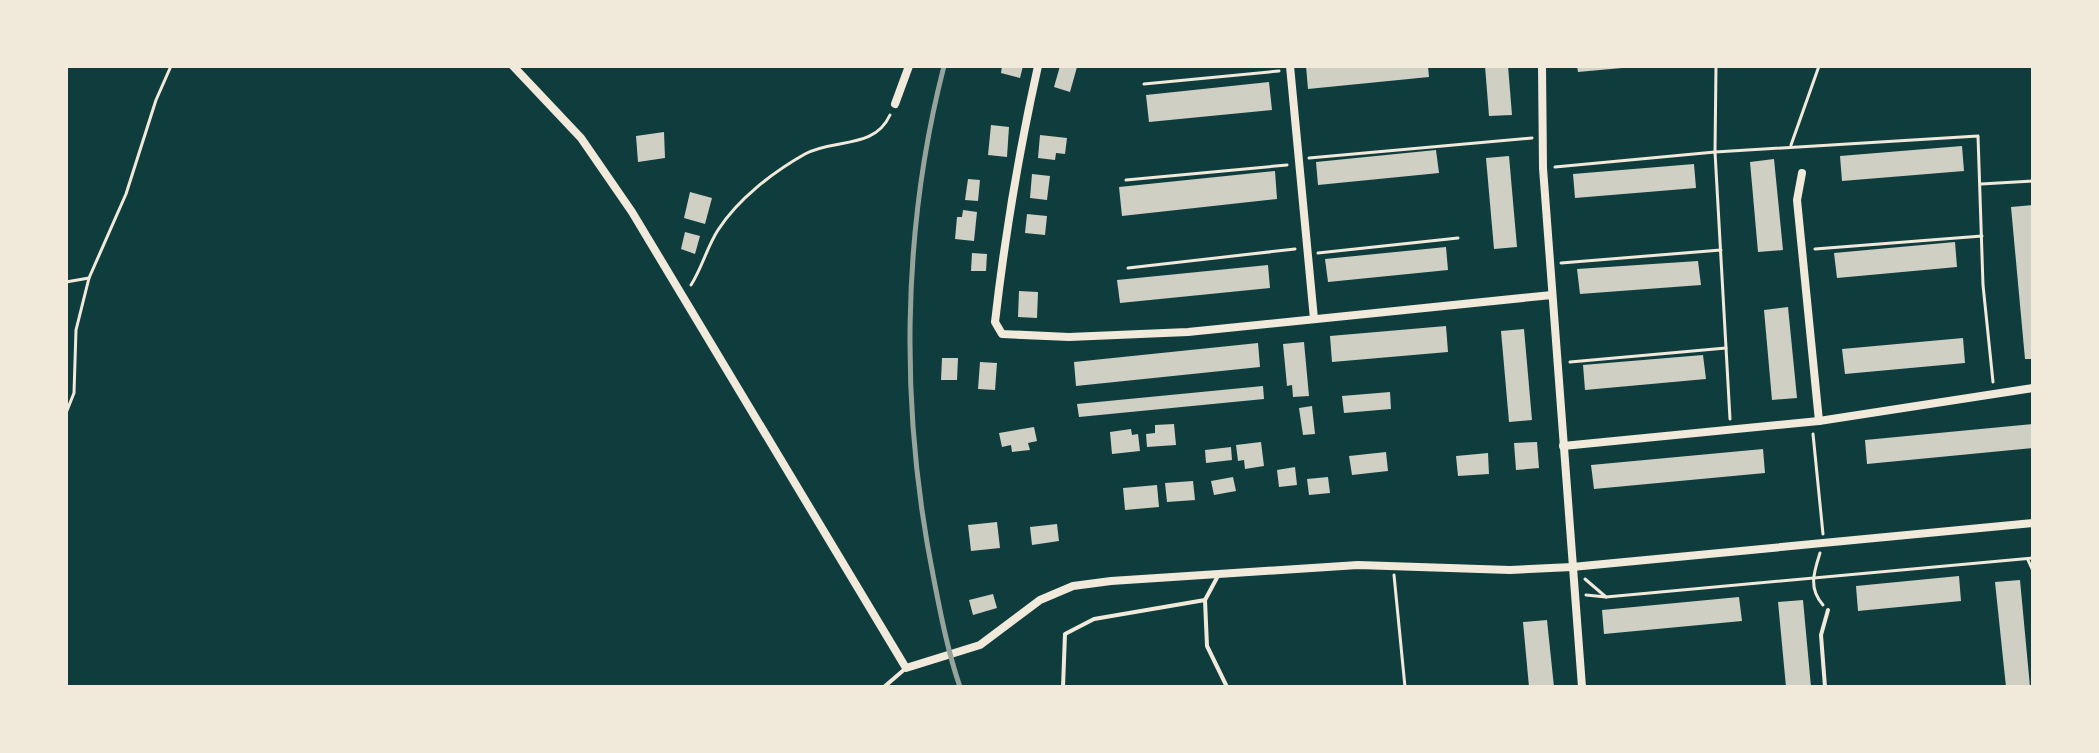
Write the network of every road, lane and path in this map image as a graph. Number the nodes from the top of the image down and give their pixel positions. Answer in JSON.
{"nodes":[{"id":1,"x":171,"y":66,"type":"edge"},
{"id":2,"x":513,"y":66,"type":"edge"},
{"id":3,"x":1038,"y":66,"type":"edge"},
{"id":4,"x":1542,"y":66,"type":"edge"},
{"id":5,"x":1716,"y":66,"type":"edge"},
{"id":6,"x":1819,"y":66,"type":"edge"},
{"id":7,"x":905,"y":68,"type":"edge"},
{"id":8,"x":1291,"y":68,"type":"edge"},
{"id":9,"x":1144,"y":84,"type":"dead end"},
{"id":10,"x":895,"y":104,"type":"joint"},
{"id":11,"x":1544,"y":137,"type":"junction"},
{"id":12,"x":1790,"y":146,"type":"junction"},
{"id":13,"x":1715,"y":152,"type":"junction"},
{"id":14,"x":1298,"y":162,"type":"junction"},
{"id":15,"x":1543,"y":168,"type":"junction"},
{"id":16,"x":1802,"y":173,"type":"dead end"},
{"id":17,"x":1126,"y":180,"type":"dead end"},
{"id":18,"x":2033,"y":181,"type":"edge"},
{"id":19,"x":1981,"y":184,"type":"junction"},
{"id":20,"x":1982,"y":236,"type":"junction"},
{"id":21,"x":1458,"y":238,"type":"dead end"},
{"id":22,"x":1721,"y":250,"type":"junction"},
{"id":23,"x":1801,"y":250,"type":"junction"},
{"id":24,"x":1307,"y":251,"type":"junction"},
{"id":25,"x":1550,"y":264,"type":"junction"},
{"id":26,"x":1128,"y":268,"type":"dead end"},
{"id":27,"x":89,"y":278,"type":"junction"},
{"id":28,"x":66,"y":282,"type":"edge"},
{"id":29,"x":1552,"y":295,"type":"junction"},
{"id":30,"x":683,"y":297,"type":"junction"},
{"id":31,"x":1314,"y":319,"type":"junction"},
{"id":32,"x":1726,"y":348,"type":"junction"},
{"id":33,"x":1557,"y":363,"type":"junction"},
{"id":34,"x":2033,"y":388,"type":"edge"},
{"id":35,"x":1994,"y":394,"type":"junction"},
{"id":36,"x":66,"y":413,"type":"edge"},
{"id":37,"x":1815,"y":422,"type":"junction"},
{"id":38,"x":1730,"y":431,"type":"junction"},
{"id":39,"x":1563,"y":446,"type":"junction"},
{"id":40,"x":2033,"y":523,"type":"edge"},
{"id":41,"x":1824,"y":541,"type":"junction"},
{"id":42,"x":2030,"y":558,"type":"edge"},
{"id":43,"x":1393,"y":565,"type":"junction"},
{"id":44,"x":1572,"y":567,"type":"junction"},
{"id":45,"x":2033,"y":571,"type":"edge"},
{"id":46,"x":1219,"y":574,"type":"junction"},
{"id":47,"x":1812,"y":578,"type":"junction"},
{"id":48,"x":1574,"y":594,"type":"junction"},
{"id":49,"x":1606,"y":597,"type":"junction"},
{"id":50,"x":1205,"y":600,"type":"junction"},
{"id":51,"x":1828,"y":610,"type":"joint"},
{"id":52,"x":906,"y":668,"type":"junction"},
{"id":53,"x":884,"y":687,"type":"edge"},
{"id":54,"x":1063,"y":687,"type":"edge"},
{"id":55,"x":1227,"y":687,"type":"edge"},
{"id":56,"x":1405,"y":687,"type":"edge"},
{"id":57,"x":1582,"y":687,"type":"edge"},
{"id":58,"x":1825,"y":687,"type":"edge"}],
"edges":[{"from":1,"to":27,"type":"path"},
{"from":2,"to":30,"type":"street"},
{"from":3,"to":31,"type":"street"},
{"from":4,"to":11,"type":"street"},
{"from":5,"to":13,"type":"path"},
{"from":6,"to":12,"type":"path"},
{"from":7,"to":10,"type":"street"},
{"from":8,"to":9,"type":"path"},
{"from":8,"to":14,"type":"street"},
{"from":10,"to":30,"type":"path"},
{"from":11,"to":14,"type":"path"},
{"from":11,"to":15,"type":"street"},
{"from":12,"to":13,"type":"path"},
{"from":12,"to":19,"type":"path"},
{"from":13,"to":15,"type":"path"},
{"from":13,"to":22,"type":"path"},
{"from":14,"to":17,"type":"path"},
{"from":14,"to":24,"type":"street"},
{"from":15,"to":25,"type":"street"},
{"from":16,"to":23,"type":"street"},
{"from":18,"to":19,"type":"path"},
{"from":19,"to":20,"type":"path"},
{"from":20,"to":23,"type":"path"},
{"from":20,"to":35,"type":"path"},
{"from":21,"to":24,"type":"path"},
{"from":22,"to":25,"type":"path"},
{"from":22,"to":32,"type":"path"},
{"from":23,"to":37,"type":"street"},
{"from":24,"to":26,"type":"path"},
{"from":24,"to":31,"type":"street"},
{"from":25,"to":29,"type":"street"},
{"from":27,"to":28,"type":"path"},
{"from":27,"to":36,"type":"path"},
{"from":29,"to":31,"type":"street"},
{"from":29,"to":33,"type":"street"},
{"from":30,"to":52,"type":"street"},
{"from":32,"to":33,"type":"path"},
{"from":32,"to":38,"type":"path"},
{"from":33,"to":39,"type":"street"},
{"from":34,"to":35,"type":"street"},
{"from":35,"to":37,"type":"street"},
{"from":37,"to":38,"type":"street"},
{"from":37,"to":41,"type":"path"},
{"from":38,"to":39,"type":"street"},
{"from":39,"to":44,"type":"street"},
{"from":40,"to":41,"type":"street"},
{"from":41,"to":44,"type":"street"},
{"from":41,"to":47,"type":"path"},
{"from":42,"to":45,"type":"path"},
{"from":42,"to":47,"type":"path"},
{"from":43,"to":44,"type":"street"},
{"from":43,"to":46,"type":"street"},
{"from":43,"to":56,"type":"path"},
{"from":44,"to":48,"type":"street"},
{"from":44,"to":49,"type":"path"},
{"from":46,"to":50,"type":"lane"},
{"from":46,"to":52,"type":"street"},
{"from":47,"to":49,"type":"path"},
{"from":47,"to":51,"type":"path"},
{"from":48,"to":49,"type":"path"},
{"from":48,"to":57,"type":"street"},
{"from":50,"to":54,"type":"lane"},
{"from":50,"to":55,"type":"lane"},
{"from":51,"to":58,"type":"lane"},
{"from":52,"to":53,"type":"lane"}]}
